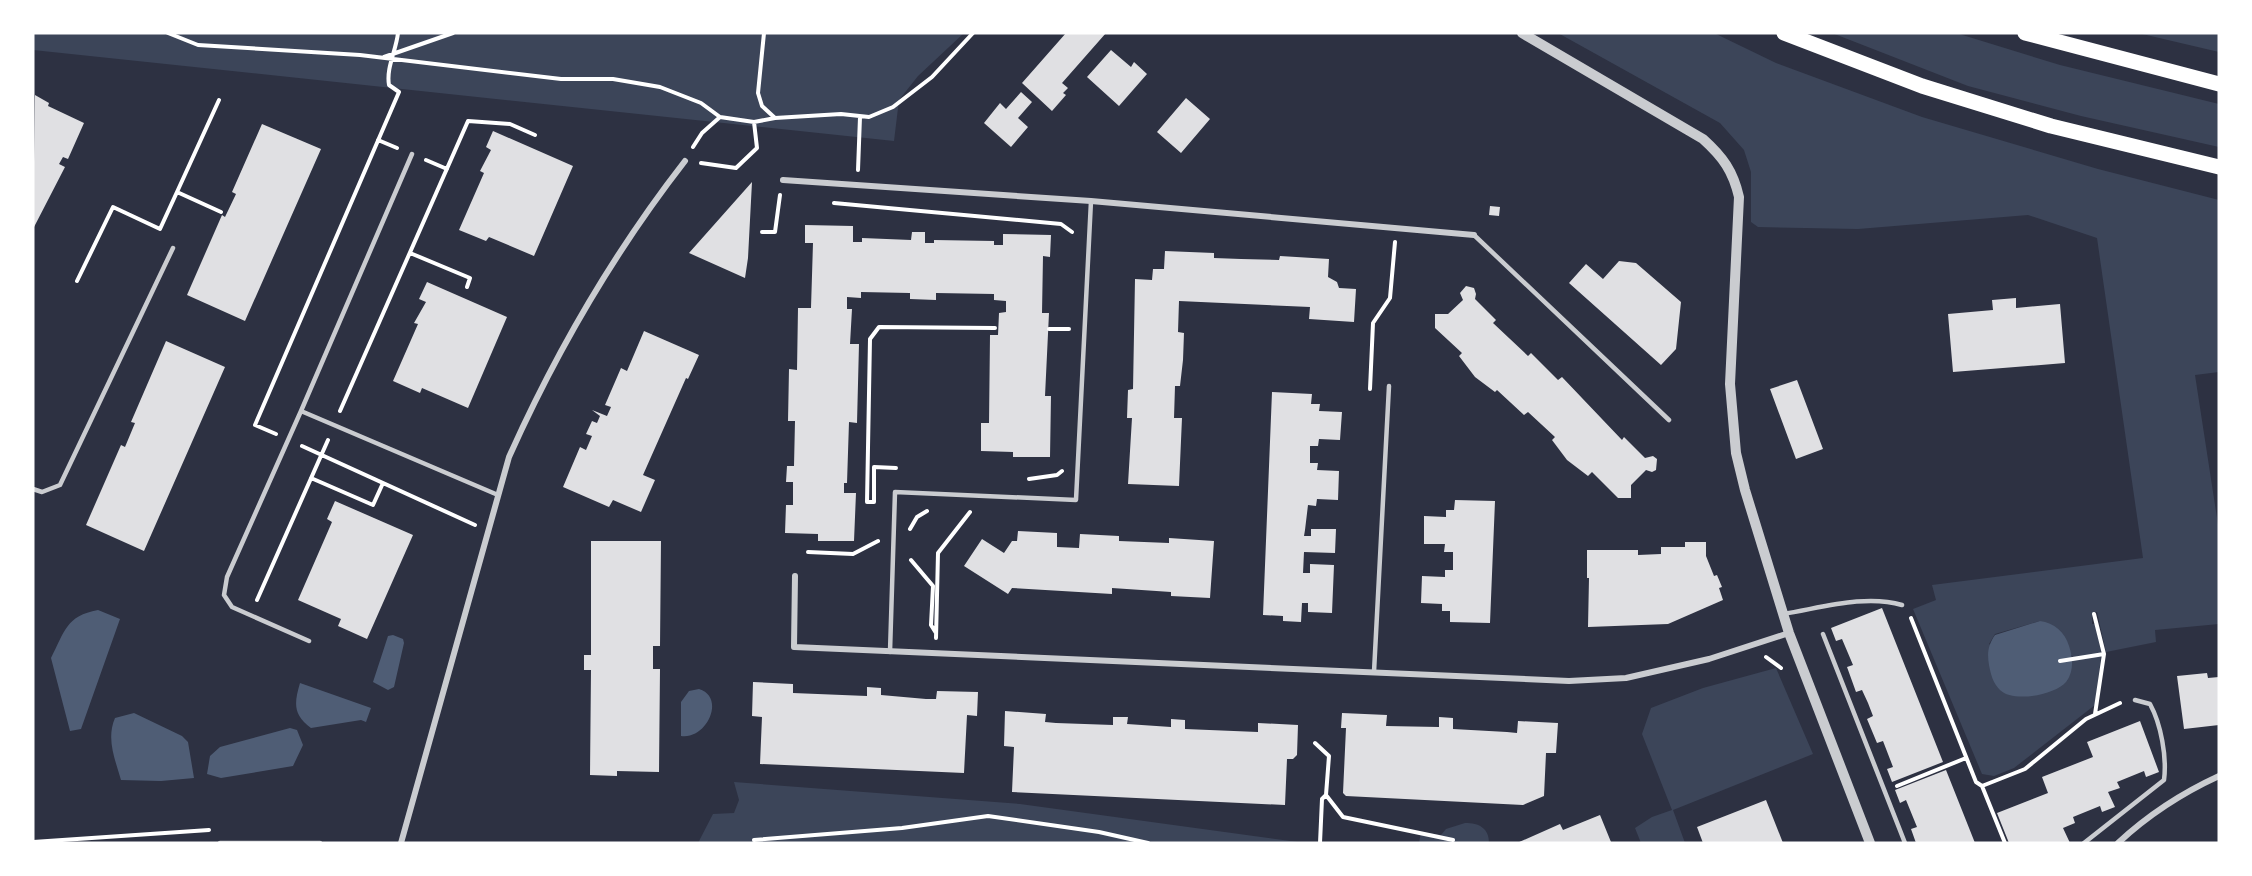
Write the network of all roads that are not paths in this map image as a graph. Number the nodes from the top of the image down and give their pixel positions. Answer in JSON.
{"nodes":[{"id":1,"x":1522,"y":33,"type":"edge"},
{"id":2,"x":1784,"y":33,"type":"edge"},
{"id":3,"x":2025,"y":33,"type":"edge"},
{"id":4,"x":2219,"y":84,"type":"edge"},
{"id":5,"x":412,"y":154,"type":"dead end"},
{"id":6,"x":685,"y":161,"type":"road end"},
{"id":7,"x":2219,"y":166,"type":"edge"},
{"id":8,"x":783,"y":180,"type":"road end"},
{"id":9,"x":1091,"y":201,"type":"junction"},
{"id":10,"x":1474,"y":235,"type":"joint"},
{"id":11,"x":173,"y":248,"type":"dead end"},
{"id":12,"x":1389,"y":386,"type":"dead end"},
{"id":13,"x":301,"y":411,"type":"junction"},
{"id":14,"x":1669,"y":420,"type":"dead end"},
{"id":15,"x":33,"y":489,"type":"edge"},
{"id":16,"x":498,"y":495,"type":"junction"},
{"id":17,"x":795,"y":576,"type":"dead end"},
{"id":18,"x":1902,"y":606,"type":"road end"},
{"id":19,"x":1783,"y":614,"type":"junction"},
{"id":20,"x":1789,"y":633,"type":"junction"},
{"id":21,"x":1823,"y":634,"type":"dead end"},
{"id":22,"x":309,"y":641,"type":"dead end"},
{"id":23,"x":890,"y":652,"type":"junction"},
{"id":24,"x":1374,"y":672,"type":"junction"},
{"id":25,"x":2135,"y":700,"type":"road end"},
{"id":26,"x":2219,"y":776,"type":"edge"},
{"id":27,"x":220,"y":843,"type":"edge"},
{"id":28,"x":320,"y":843,"type":"edge"},
{"id":29,"x":401,"y":843,"type":"edge"},
{"id":30,"x":1870,"y":843,"type":"edge"},
{"id":31,"x":1905,"y":843,"type":"edge"},
{"id":32,"x":2084,"y":843,"type":"edge"},
{"id":33,"x":2118,"y":843,"type":"edge"}],
"edges":[{"from":1,"to":19,"type":"street"},
{"from":2,"to":7,"type":"main road"},
{"from":3,"to":4,"type":"main road"},
{"from":5,"to":13,"type":"lane"},
{"from":6,"to":16,"type":"street"},
{"from":8,"to":9,"type":"street"},
{"from":9,"to":10,"type":"street"},
{"from":9,"to":23,"type":"lane"},
{"from":10,"to":14,"type":"lane"},
{"from":11,"to":15,"type":"lane"},
{"from":12,"to":24,"type":"lane"},
{"from":13,"to":16,"type":"lane"},
{"from":13,"to":22,"type":"lane"},
{"from":16,"to":29,"type":"street"},
{"from":17,"to":23,"type":"street"},
{"from":18,"to":19,"type":"lane"},
{"from":19,"to":20,"type":"street"},
{"from":20,"to":24,"type":"street"},
{"from":20,"to":30,"type":"street"},
{"from":21,"to":31,"type":"lane"},
{"from":23,"to":24,"type":"street"},
{"from":25,"to":32,"type":"lane"},
{"from":26,"to":33,"type":"street"},
{"from":27,"to":28,"type":"lane"}]}
